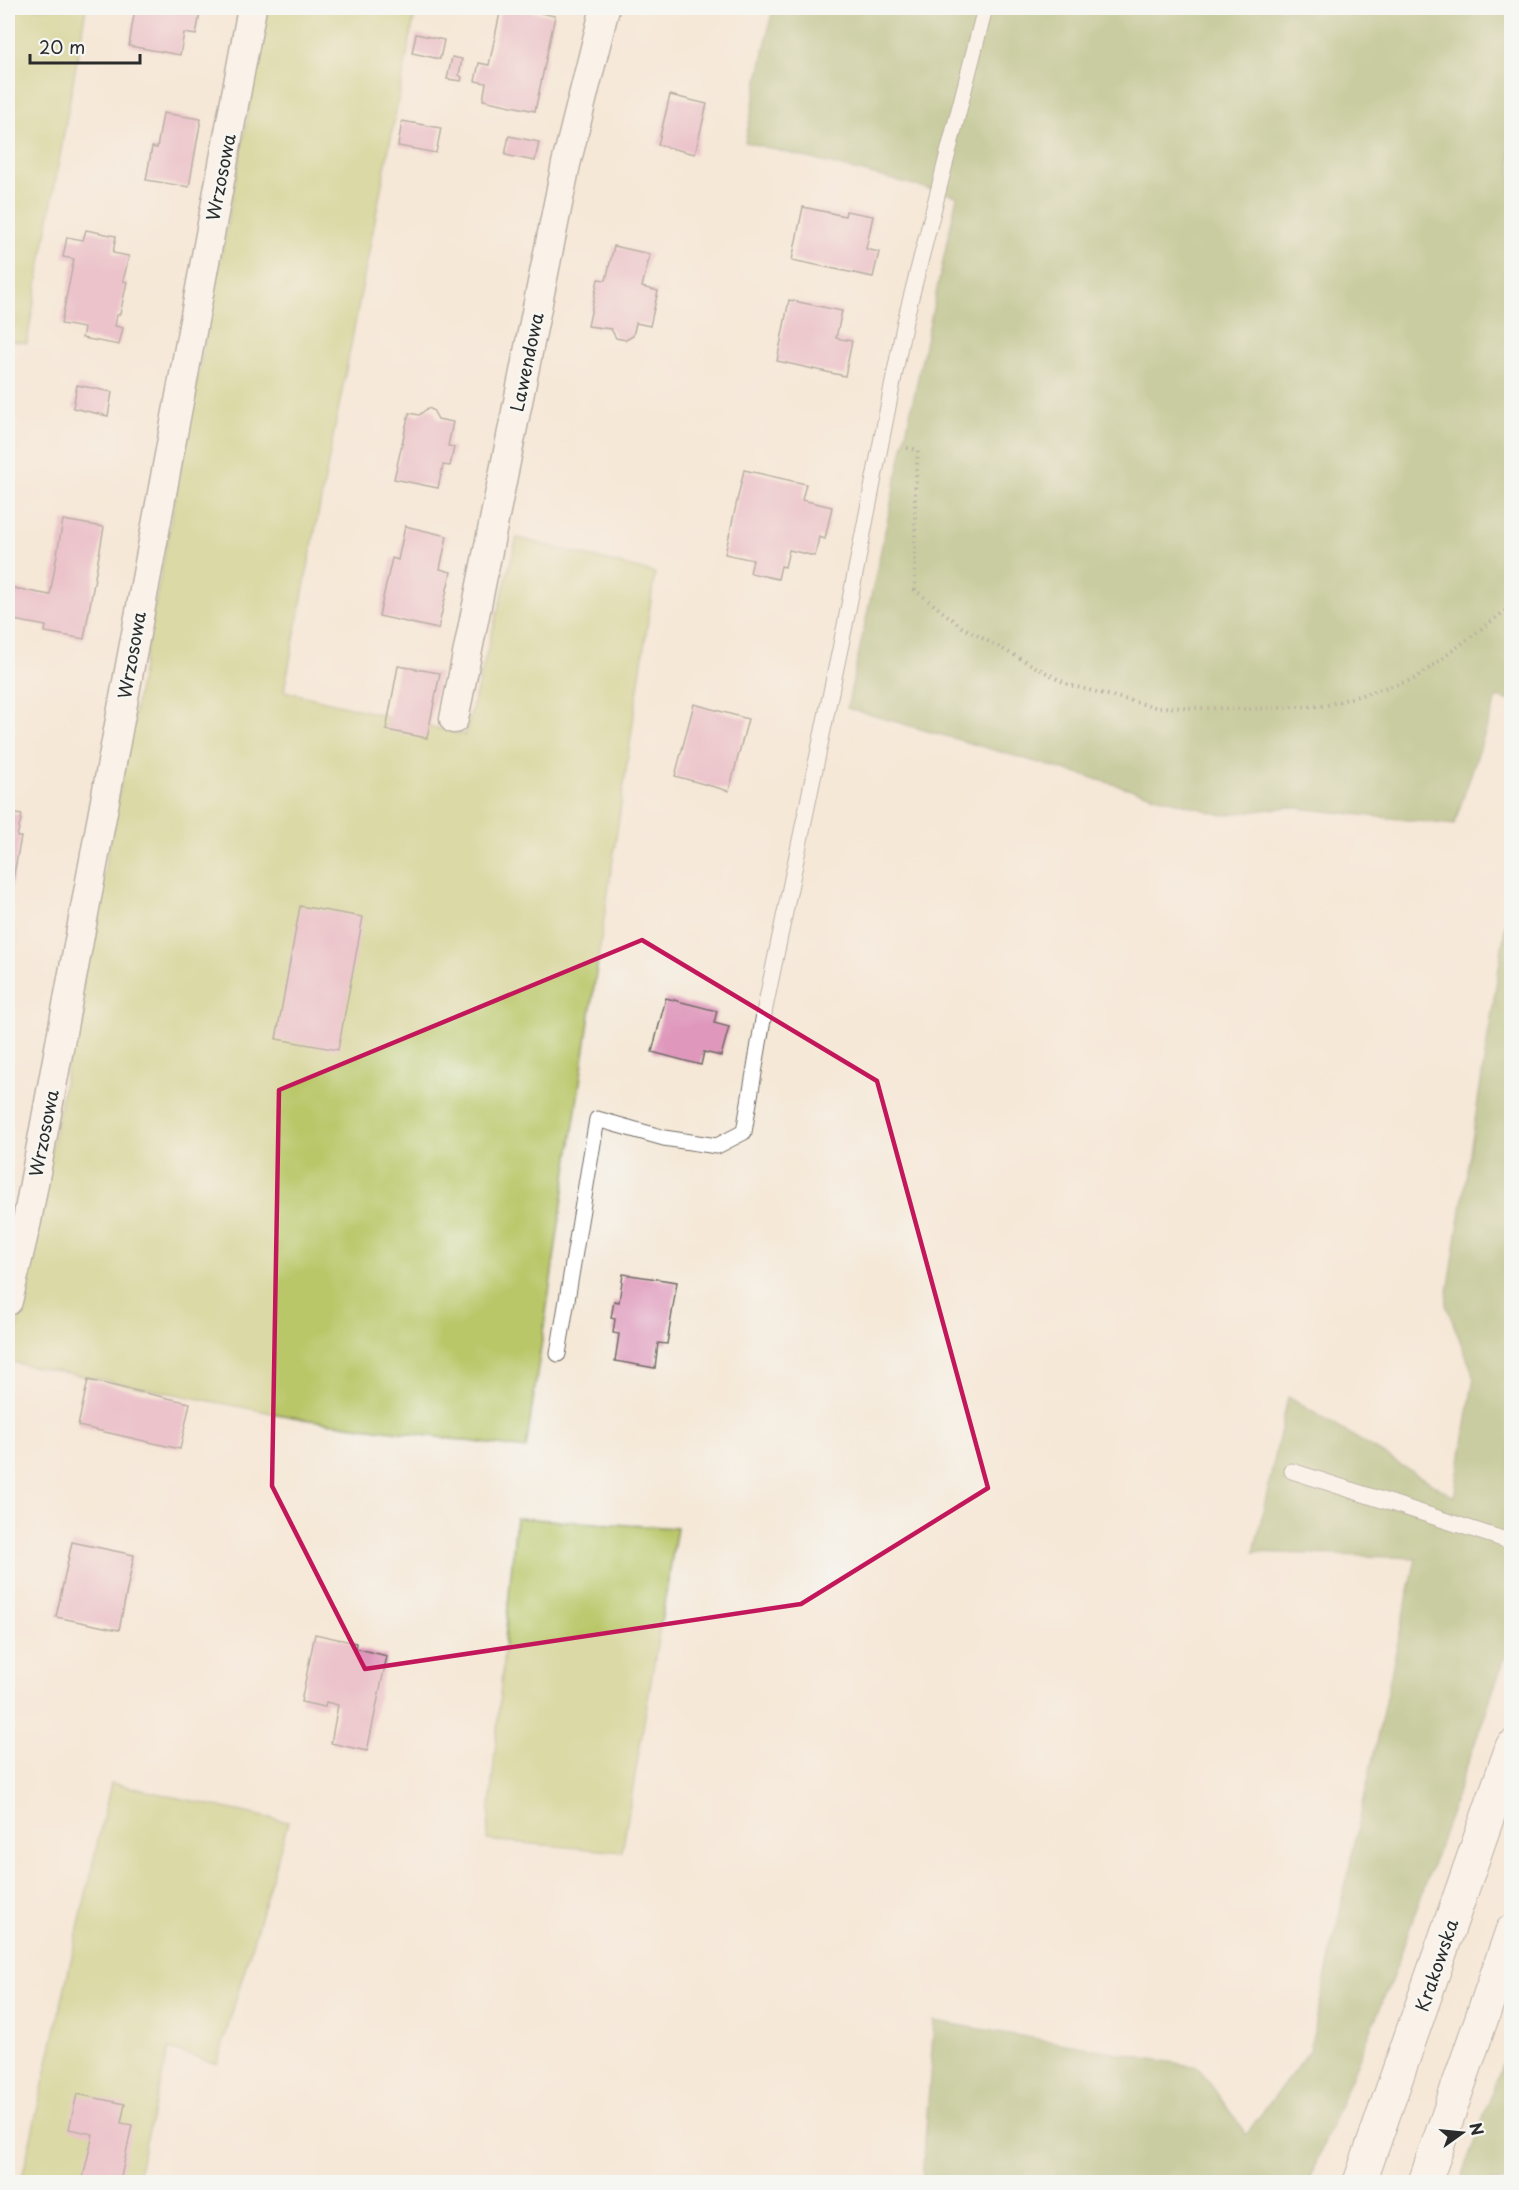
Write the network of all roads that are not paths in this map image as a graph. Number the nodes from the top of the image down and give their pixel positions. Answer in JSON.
{"nodes":[{"id":1,"x":252,"y":8,"type":"edge"},
{"id":2,"x":605,"y":8,"type":"edge"},
{"id":3,"x":986,"y":8,"type":"edge"},
{"id":4,"x":454,"y":719,"type":"dead end"},
{"id":5,"x":8,"y":1301,"type":"edge"},
{"id":6,"x":558,"y":1354,"type":"dead end"},
{"id":7,"x":1292,"y":1471,"type":"dead end"},
{"id":8,"x":1512,"y":1542,"type":"edge"},
{"id":9,"x":1512,"y":1747,"type":"edge"},
{"id":10,"x":1512,"y":1931,"type":"edge"},
{"id":11,"x":1360,"y":2182,"type":"edge"},
{"id":12,"x":1425,"y":2182,"type":"edge"}],
"edges":[{"from":1,"to":5,"type":"street","name":"Wrzosowa"},
{"from":2,"to":4,"type":"street","name":"Lawendowa"},
{"from":3,"to":6,"type":"lane"},
{"from":7,"to":8,"type":"lane"},
{"from":9,"to":11,"type":"main road","name":"Krakowska"},
{"from":10,"to":12,"type":"main road"}]}
